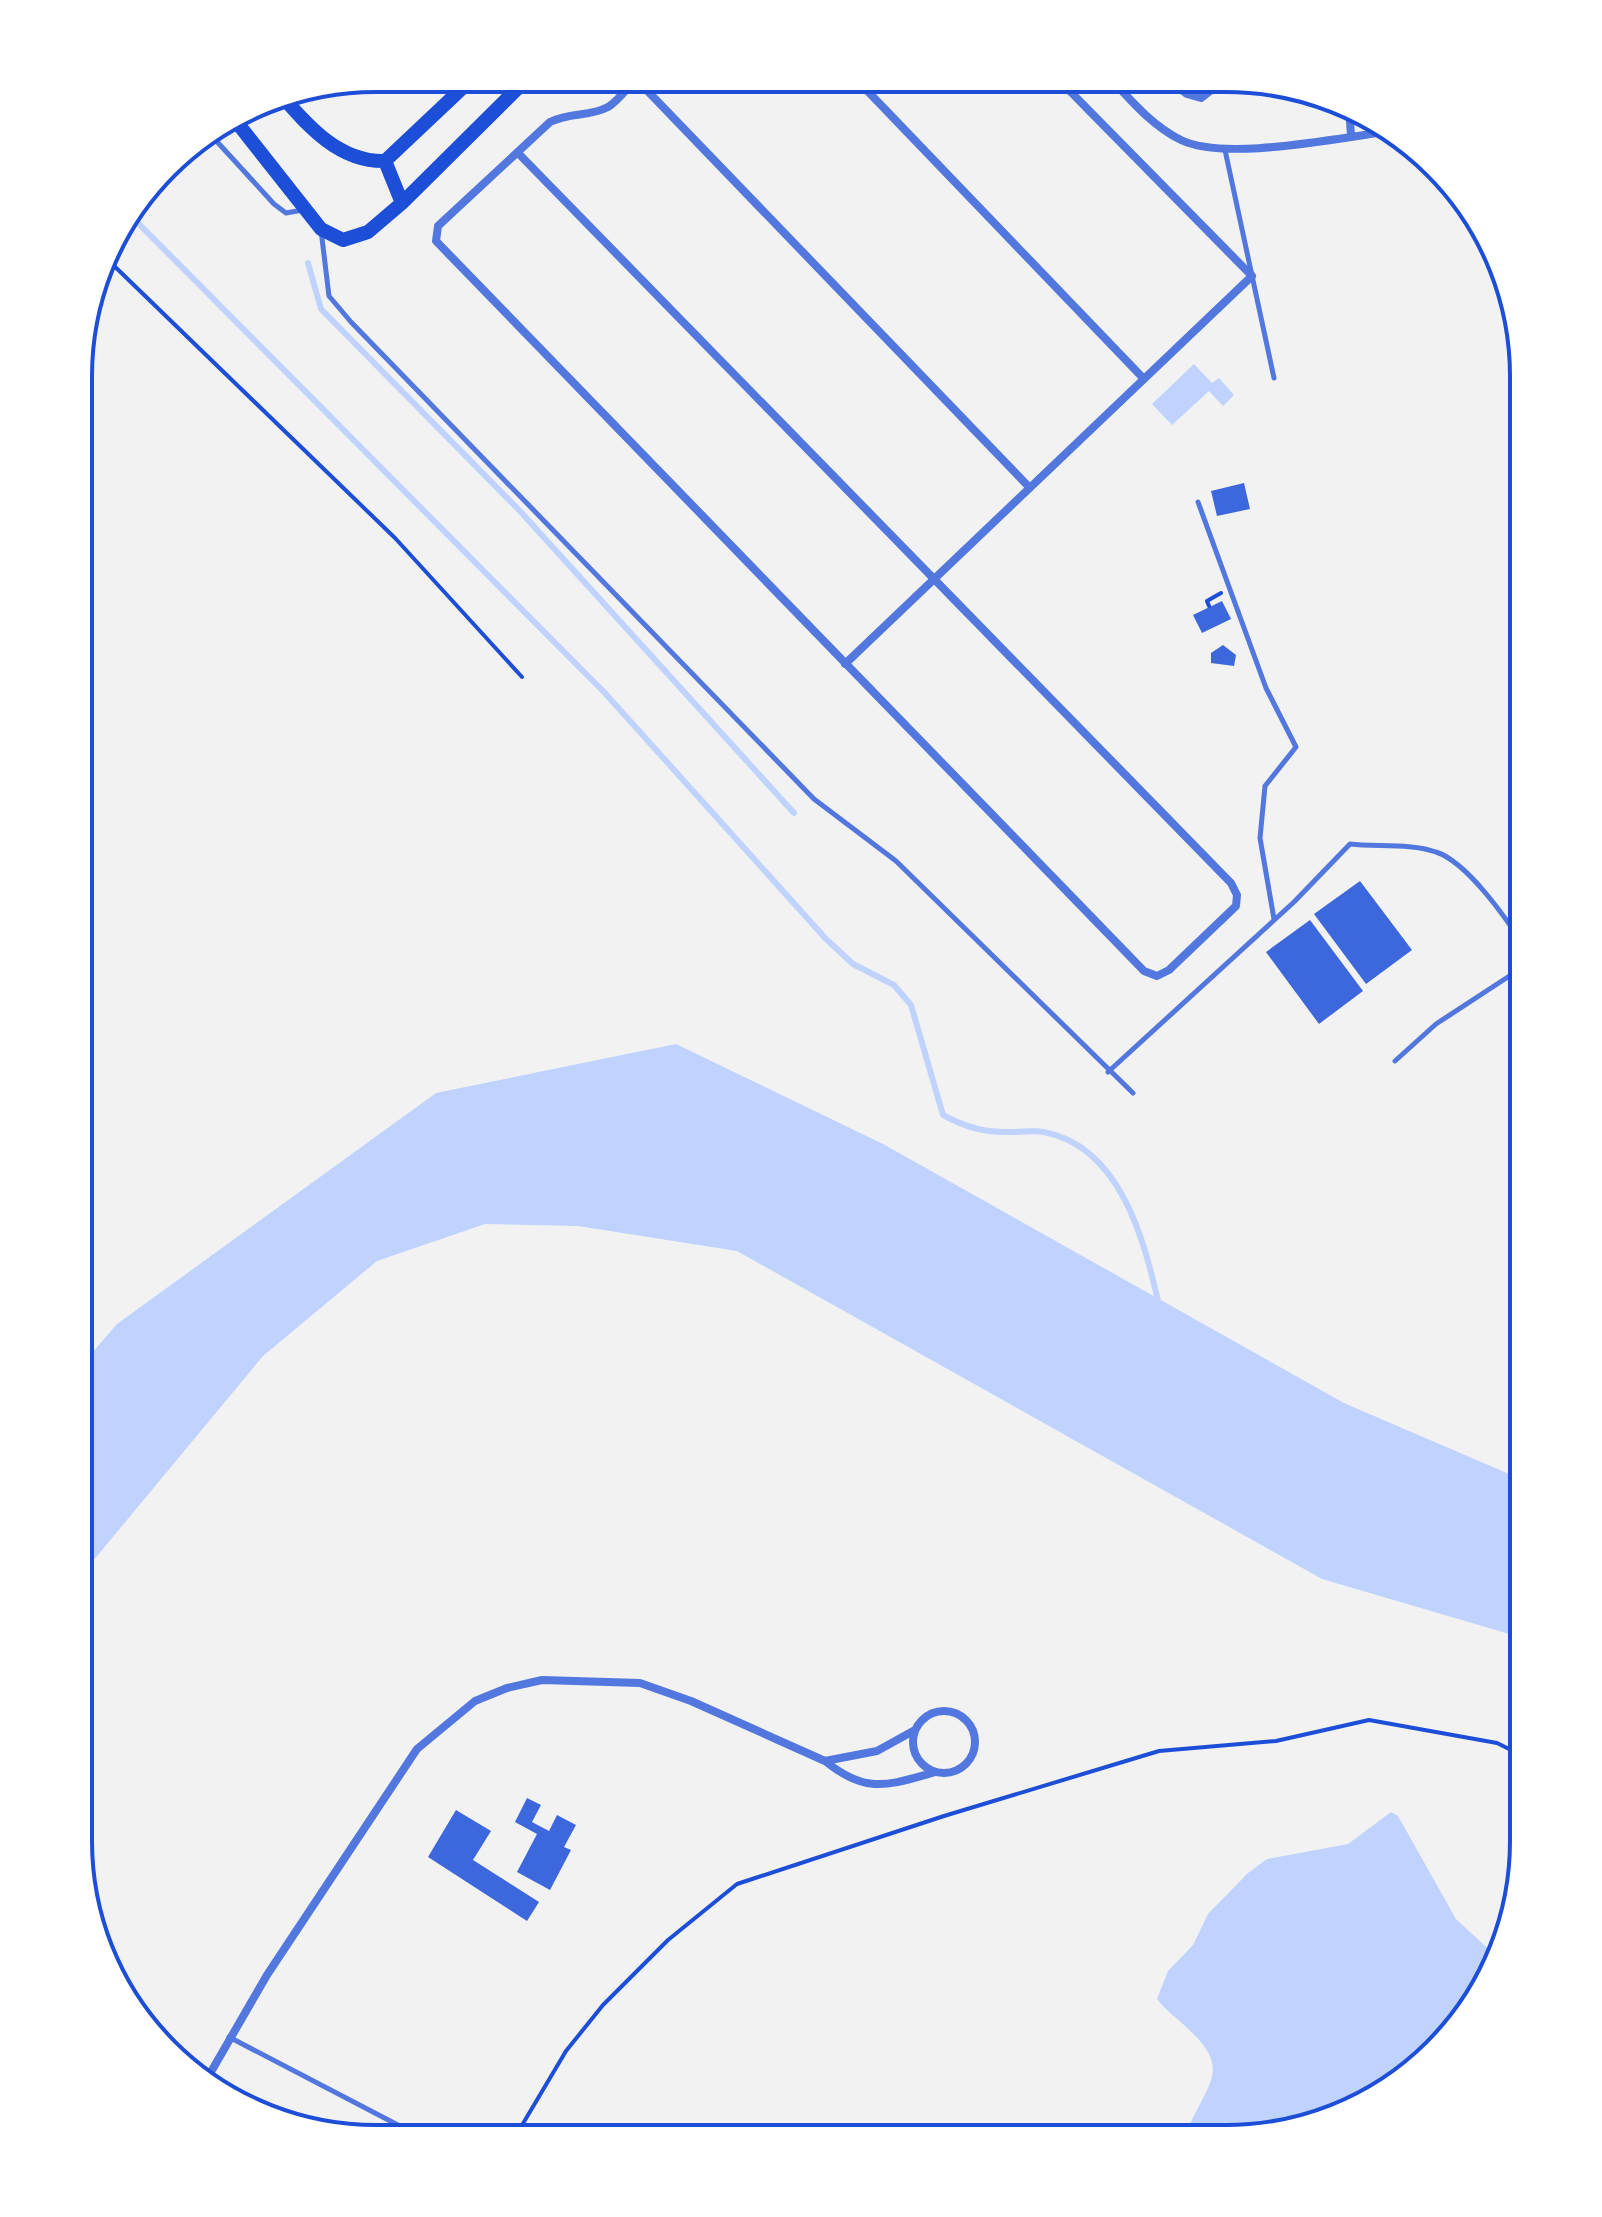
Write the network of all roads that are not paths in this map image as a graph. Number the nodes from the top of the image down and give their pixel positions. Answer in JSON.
{"nodes":[{"id":1,"x":869,"y":92,"type":"edge"},
{"id":2,"x":1071,"y":92,"type":"edge"},
{"id":3,"x":1123,"y":92,"type":"edge"},
{"id":4,"x":1184,"y":92,"type":"edge"},
{"id":5,"x":1209,"y":92,"type":"edge"},
{"id":6,"x":457,"y":93,"type":"edge"},
{"id":7,"x":513,"y":93,"type":"edge"},
{"id":8,"x":623,"y":93,"type":"edge"},
{"id":9,"x":649,"y":93,"type":"edge"},
{"id":10,"x":291,"y":105,"type":"edge"},
{"id":11,"x":1350,"y":120,"type":"edge"},
{"id":12,"x":240,"y":127,"type":"edge"},
{"id":13,"x":1373,"y":133,"type":"edge"},
{"id":14,"x":1351,"y":136,"type":"junction"},
{"id":15,"x":217,"y":141,"type":"edge"},
{"id":16,"x":1225,"y":150,"type":"junction"},
{"id":17,"x":518,"y":153,"type":"junction"},
{"id":18,"x":385,"y":161,"type":"junction"},
{"id":19,"x":402,"y":203,"type":"junction"},
{"id":20,"x":307,"y":210,"type":"junction"},
{"id":21,"x":321,"y":229,"type":"junction"},
{"id":22,"x":1252,"y":276,"type":"junction"},
{"id":23,"x":1274,"y":378,"type":"dead end"},
{"id":24,"x":1144,"y":379,"type":"junction"},
{"id":25,"x":1029,"y":487,"type":"junction"},
{"id":26,"x":1198,"y":502,"type":"dead end"},
{"id":27,"x":934,"y":579,"type":"junction"},
{"id":28,"x":845,"y":664,"type":"junction"},
{"id":29,"x":1274,"y":919,"type":"junction"},
{"id":30,"x":1510,"y":928,"type":"edge"},
{"id":31,"x":1510,"y":976,"type":"edge"},
{"id":32,"x":1395,"y":1061,"type":"dead end"},
{"id":33,"x":1108,"y":1072,"type":"junction"},
{"id":34,"x":1133,"y":1093,"type":"dead end"},
{"id":35,"x":915,"y":1730,"type":"junction"},
{"id":36,"x":825,"y":1761,"type":"junction"},
{"id":37,"x":936,"y":1772,"type":"junction"},
{"id":38,"x":228,"y":2037,"type":"junction"},
{"id":39,"x":210,"y":2071,"type":"edge"},
{"id":40,"x":398,"y":2125,"type":"edge"}],
"edges":[{"from":1,"to":24,"type":"street"},
{"from":2,"to":22,"type":"street"},
{"from":3,"to":16,"type":"street"},
{"from":4,"to":5,"type":"street"},
{"from":6,"to":18,"type":"main road"},
{"from":7,"to":19,"type":"main road"},
{"from":8,"to":17,"type":"street"},
{"from":9,"to":25,"type":"street"},
{"from":10,"to":18,"type":"main road"},
{"from":11,"to":14,"type":"street"},
{"from":12,"to":20,"type":"main road"},
{"from":13,"to":14,"type":"street"},
{"from":14,"to":16,"type":"street"},
{"from":15,"to":20,"type":"lane"},
{"from":16,"to":22,"type":"lane"},
{"from":17,"to":27,"type":"street"},
{"from":17,"to":28,"type":"street"},
{"from":18,"to":19,"type":"main road"},
{"from":19,"to":21,"type":"main road"},
{"from":20,"to":21,"type":"main road"},
{"from":21,"to":33,"type":"lane"},
{"from":22,"to":23,"type":"lane"},
{"from":22,"to":24,"type":"street"},
{"from":24,"to":25,"type":"street"},
{"from":25,"to":27,"type":"street"},
{"from":26,"to":29,"type":"lane"},
{"from":27,"to":28,"type":"street"},
{"from":27,"to":28,"type":"street"},
{"from":29,"to":30,"type":"lane"},
{"from":29,"to":33,"type":"lane"},
{"from":31,"to":32,"type":"lane"},
{"from":33,"to":34,"type":"lane"},
{"from":35,"to":36,"type":"street"},
{"from":35,"to":37,"type":"street"},
{"from":35,"to":37,"type":"street"},
{"from":36,"to":37,"type":"street"},
{"from":36,"to":38,"type":"street"},
{"from":38,"to":39,"type":"street"},
{"from":38,"to":40,"type":"lane"}]}
